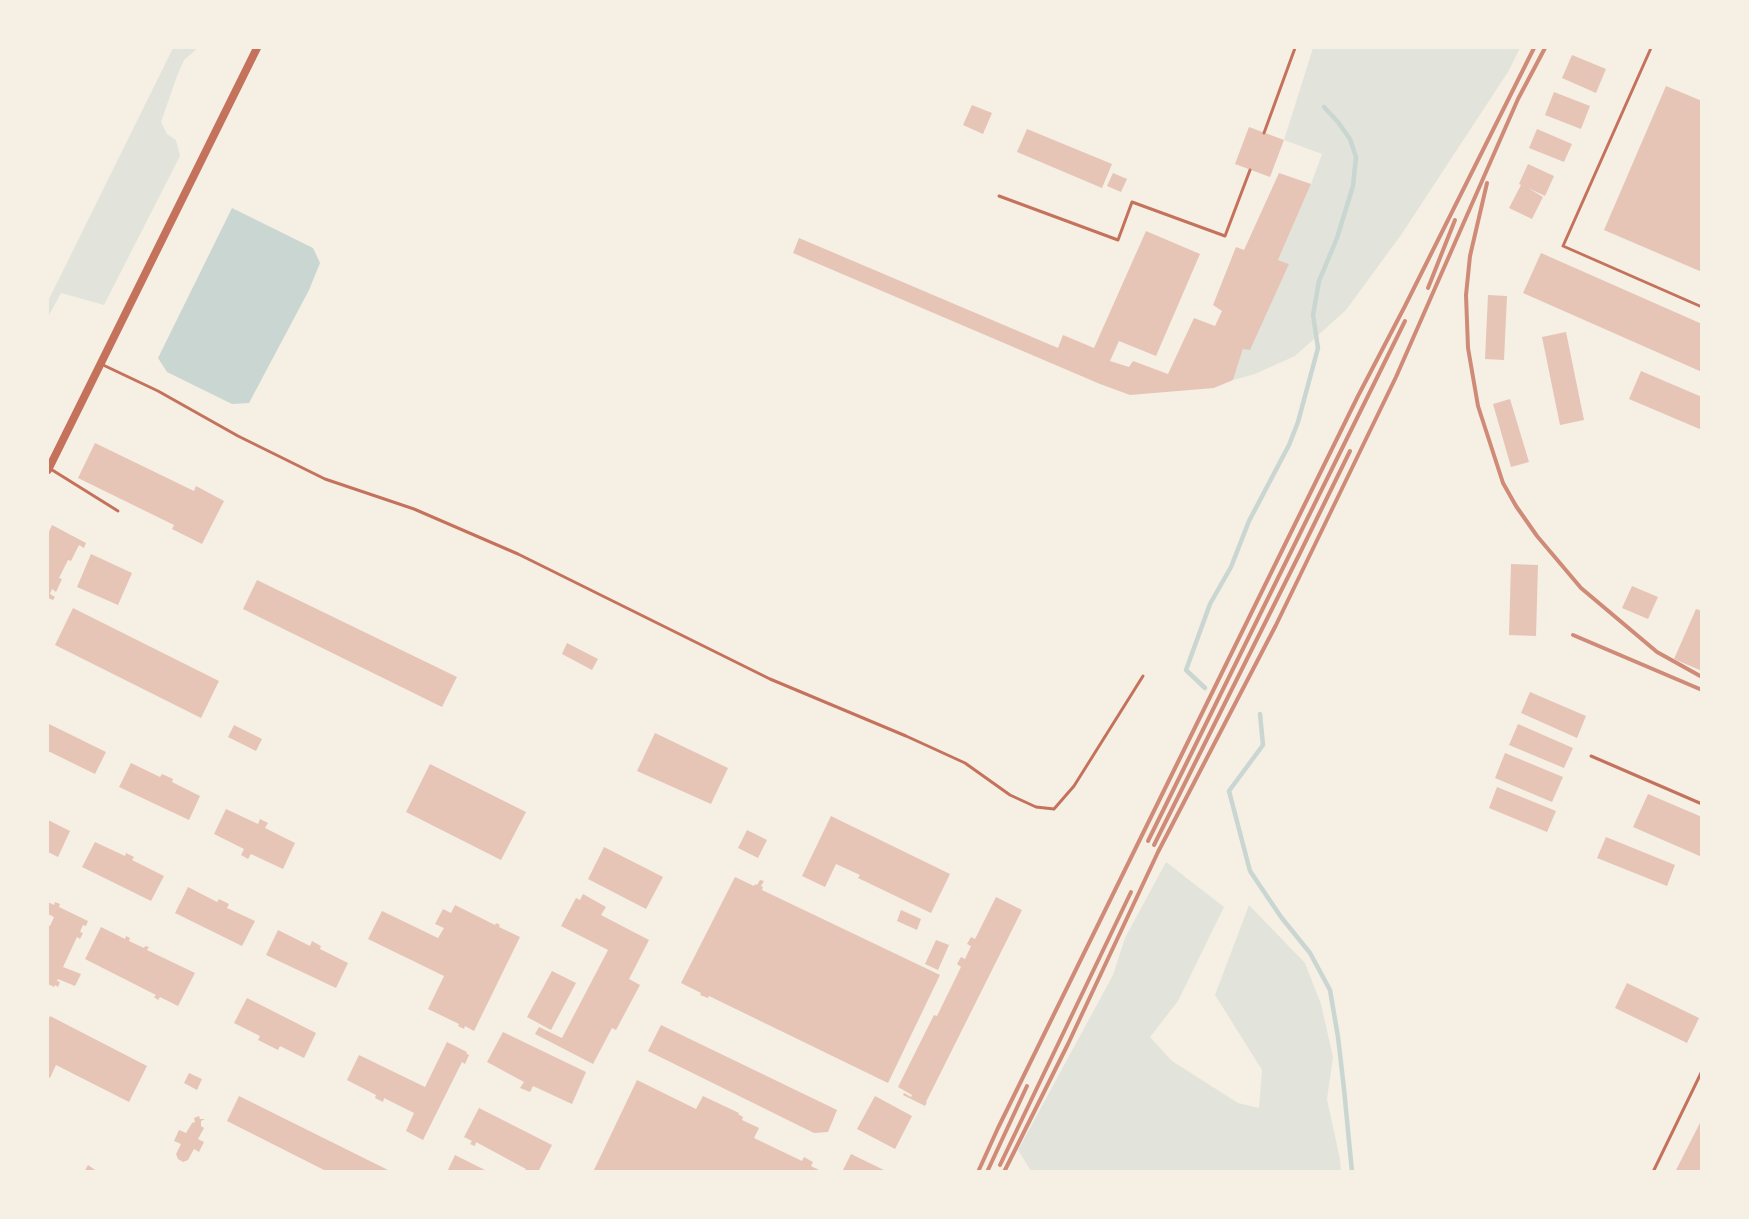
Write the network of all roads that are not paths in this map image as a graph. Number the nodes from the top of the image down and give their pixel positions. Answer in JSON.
{"nodes":[{"id":1,"x":257,"y":48,"type":"edge"},
{"id":2,"x":1295,"y":48,"type":"edge"},
{"id":3,"x":1651,"y":48,"type":"edge"},
{"id":4,"x":1264,"y":133,"type":"dead end"},
{"id":5,"x":1250,"y":170,"type":"dead end"},
{"id":6,"x":999,"y":196,"type":"dead end"},
{"id":7,"x":1702,"y":307,"type":"edge"},
{"id":8,"x":100,"y":364,"type":"junction"},
{"id":9,"x":48,"y":469,"type":"edge"},
{"id":10,"x":118,"y":511,"type":"dead end"},
{"id":11,"x":1143,"y":676,"type":"dead end"},
{"id":12,"x":1590,"y":756,"type":"dead end"},
{"id":13,"x":1702,"y":804,"type":"edge"},
{"id":14,"x":1702,"y":1071,"type":"edge"},
{"id":15,"x":1653,"y":1172,"type":"edge"}],
"edges":[{"from":1,"to":8,"type":"street"},
{"from":2,"to":4,"type":"lane"},
{"from":3,"to":7,"type":"lane"},
{"from":5,"to":6,"type":"lane"},
{"from":8,"to":9,"type":"street"},
{"from":8,"to":11,"type":"lane"},
{"from":9,"to":10,"type":"lane"},
{"from":12,"to":13,"type":"lane"},
{"from":14,"to":15,"type":"lane"}]}
